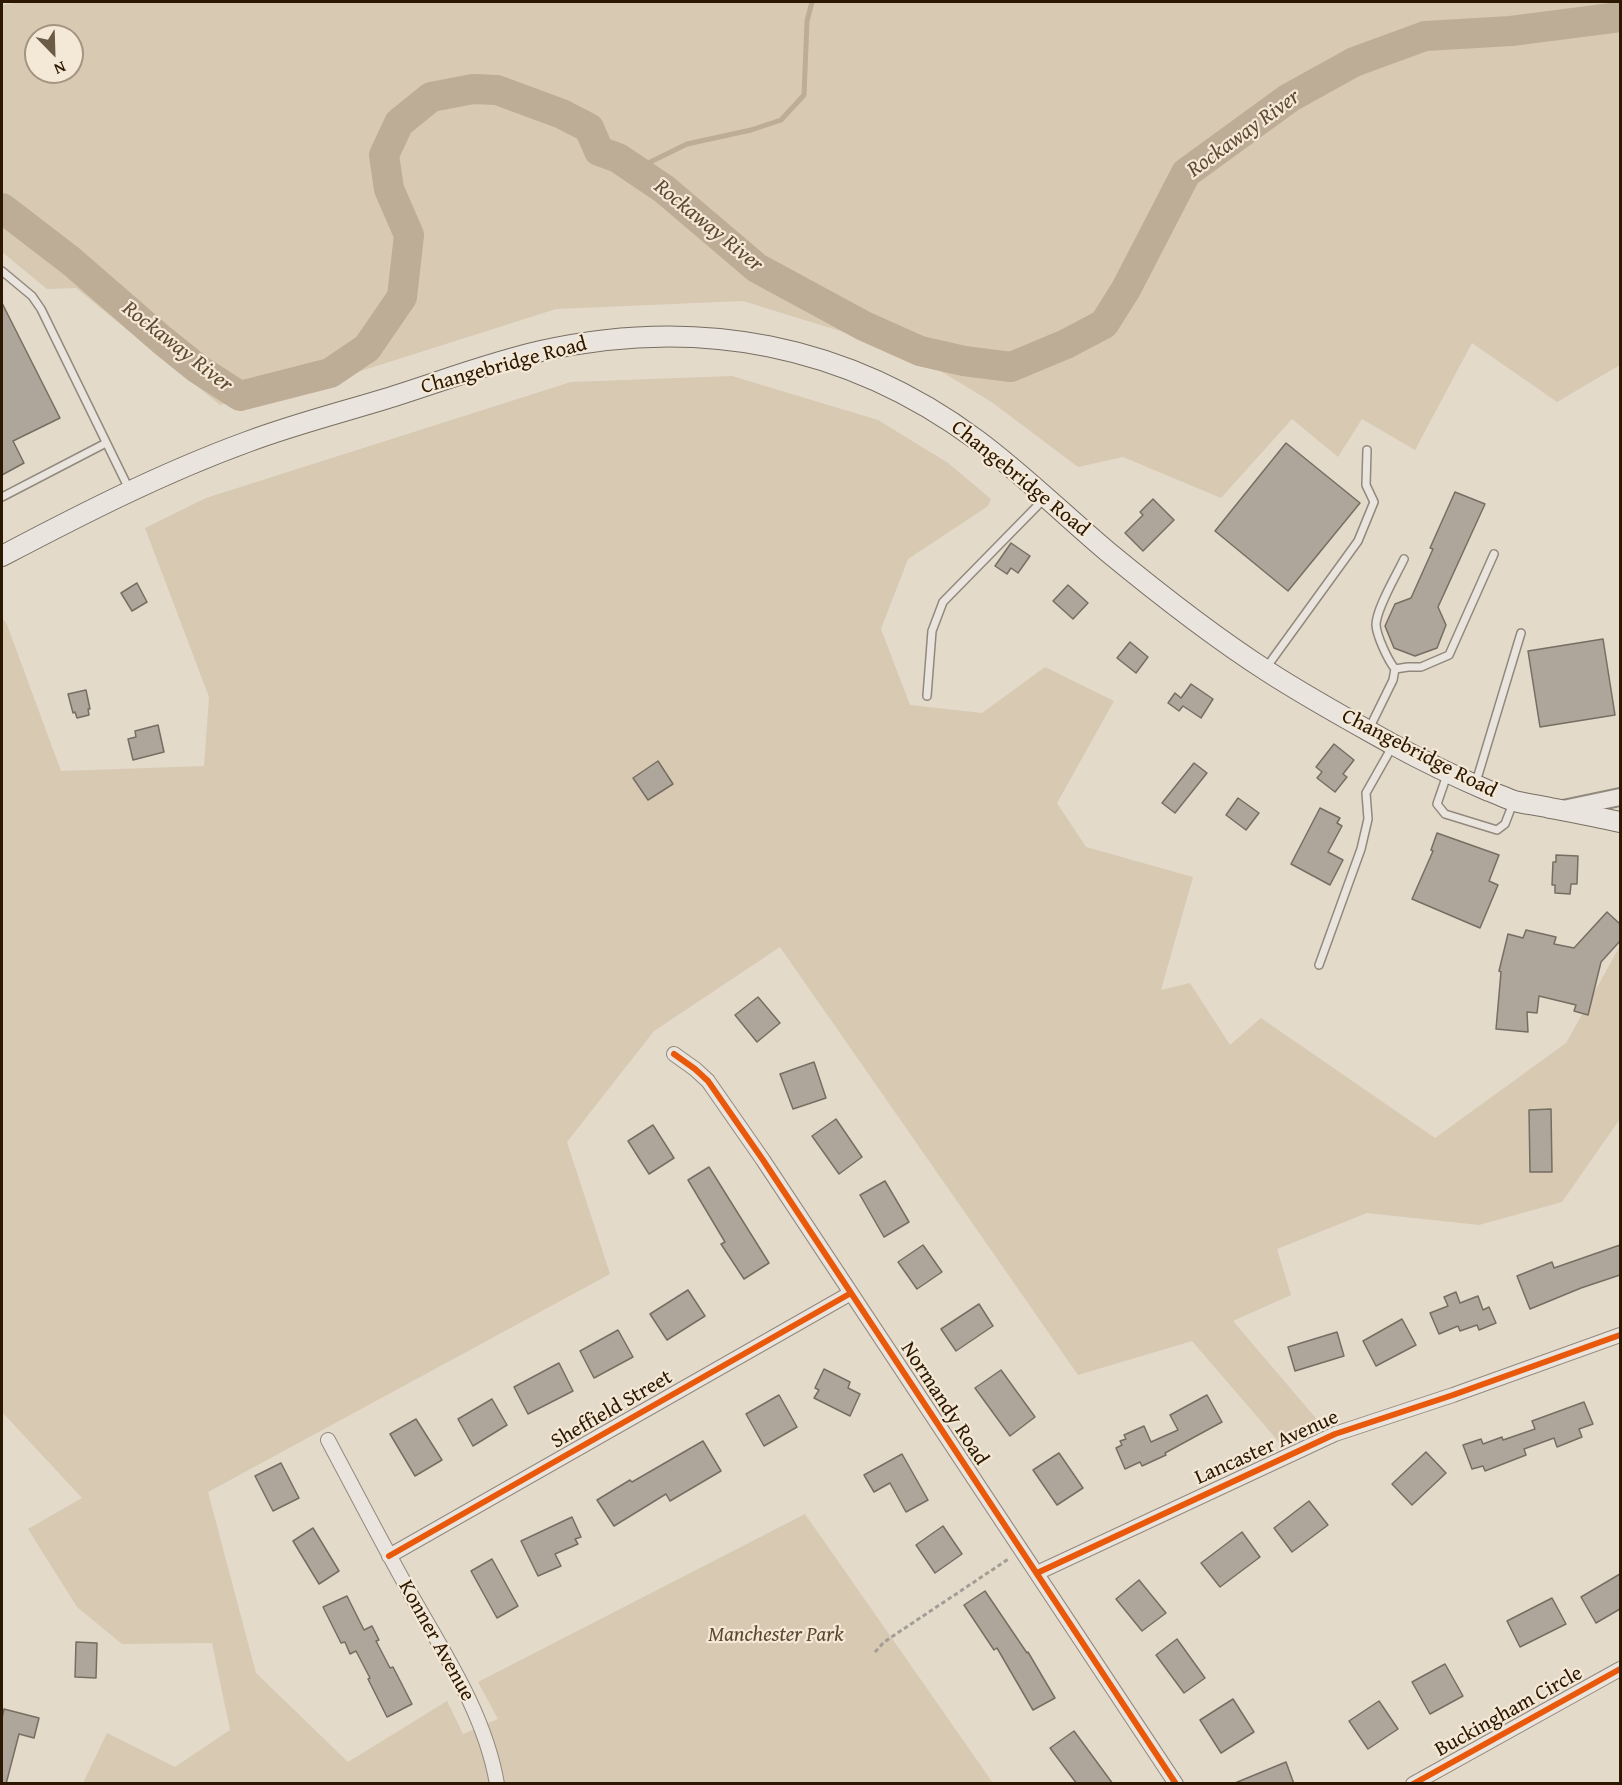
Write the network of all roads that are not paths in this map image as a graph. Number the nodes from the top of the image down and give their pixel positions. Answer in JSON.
{"nodes":[{"id":1,"x":2,"y":271,"type":"edge"},
{"id":2,"x":106,"y":443,"type":"junction"},
{"id":3,"x":1367,"y":450,"type":"dead end"},
{"id":4,"x":130,"y":491,"type":"junction"},
{"id":5,"x":2,"y":497,"type":"edge"},
{"id":6,"x":1045,"y":498,"type":"junction"},
{"id":7,"x":1494,"y":554,"type":"dead end"},
{"id":8,"x":2,"y":556,"type":"edge"},
{"id":9,"x":1404,"y":559,"type":"dead end"},
{"id":10,"x":1521,"y":633,"type":"dead end"},
{"id":11,"x":1395,"y":669,"type":"junction"},
{"id":12,"x":1265,"y":670,"type":"junction"},
{"id":13,"x":927,"y":696,"type":"dead end"},
{"id":14,"x":1368,"y":731,"type":"junction"},
{"id":15,"x":1393,"y":744,"type":"junction"},
{"id":16,"x":1448,"y":772,"type":"junction"},
{"id":17,"x":1475,"y":785,"type":"junction"},
{"id":18,"x":1620,"y":796,"type":"edge"},
{"id":19,"x":1514,"y":801,"type":"junction"},
{"id":20,"x":1560,"y":810,"type":"junction"},
{"id":21,"x":1620,"y":822,"type":"edge"},
{"id":22,"x":1319,"y":965,"type":"dead end"},
{"id":23,"x":674,"y":1054,"type":"dead end"},
{"id":24,"x":851,"y":1293,"type":"junction"},
{"id":25,"x":1620,"y":1335,"type":"edge"},
{"id":26,"x":328,"y":1440,"type":"dead end"},
{"id":27,"x":389,"y":1556,"type":"junction"},
{"id":28,"x":1037,"y":1574,"type":"junction"},
{"id":29,"x":1620,"y":1669,"type":"edge"},
{"id":30,"x":497,"y":1784,"type":"edge"},
{"id":31,"x":1176,"y":1784,"type":"edge"},
{"id":32,"x":1413,"y":1784,"type":"edge"}],
"edges":[{"from":1,"to":2,"type":"lane"},
{"from":2,"to":4,"type":"lane"},
{"from":2,"to":5,"type":"lane"},
{"from":3,"to":12,"type":"lane"},
{"from":4,"to":6,"type":"main road","name":"Changebridge Road"},
{"from":4,"to":8,"type":"main road","name":"Changebridge Road"},
{"from":6,"to":12,"type":"main road","name":"Changebridge Road"},
{"from":6,"to":13,"type":"lane"},
{"from":7,"to":11,"type":"lane"},
{"from":9,"to":11,"type":"lane"},
{"from":10,"to":17,"type":"lane"},
{"from":11,"to":14,"type":"lane"},
{"from":12,"to":14,"type":"main road","name":"Changebridge Road"},
{"from":14,"to":15,"type":"main road","name":"Changebridge Road"},
{"from":15,"to":16,"type":"main road","name":"Changebridge Road"},
{"from":15,"to":22,"type":"lane"},
{"from":16,"to":17,"type":"main road","name":"Changebridge Road"},
{"from":16,"to":19,"type":"lane"},
{"from":17,"to":19,"type":"main road","name":"Changebridge Road"},
{"from":18,"to":20,"type":"street"},
{"from":19,"to":20,"type":"main road","name":"Changebridge Road"},
{"from":20,"to":21,"type":"main road","name":"Changebridge Road"},
{"from":23,"to":24,"type":"street","name":"Normandy Road"},
{"from":24,"to":27,"type":"street","name":"Sheffield Street"},
{"from":24,"to":28,"type":"street","name":"Normandy Road"},
{"from":25,"to":28,"type":"street","name":"Lancaster Avenue"},
{"from":26,"to":27,"type":"street","name":"Konner Avenue"},
{"from":27,"to":30,"type":"street","name":"Konner Avenue"},
{"from":28,"to":31,"type":"street","name":"Normandy Road"},
{"from":29,"to":32,"type":"street","name":"Buckingham Circle"}]}
